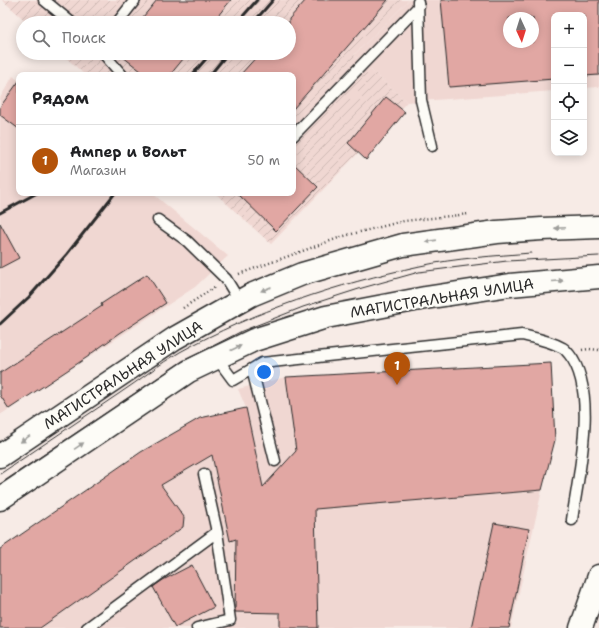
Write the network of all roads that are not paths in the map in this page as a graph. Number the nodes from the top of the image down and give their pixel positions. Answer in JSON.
{"nodes":[{"id":1,"x":44,"y":0,"type":"edge"},
{"id":2,"x":135,"y":0,"type":"edge"},
{"id":3,"x":418,"y":3,"type":"edge"},
{"id":4,"x":63,"y":16,"type":"edge"},
{"id":5,"x":122,"y":16,"type":"edge"},
{"id":6,"x":109,"y":60,"type":"edge"},
{"id":7,"x":119,"y":72,"type":"edge"},
{"id":8,"x":296,"y":133,"type":"edge"},
{"id":9,"x":432,"y":146,"type":"dead end"},
{"id":10,"x":158,"y":220,"type":"dead end"},
{"id":11,"x":599,"y":227,"type":"edge"},
{"id":12,"x":599,"y":278,"type":"edge"},
{"id":13,"x":240,"y":302,"type":"junction"},
{"id":14,"x":216,"y":357,"type":"junction"},
{"id":15,"x":252,"y":369,"type":"junction"},
{"id":16,"x":0,"y":456,"type":"edge"},
{"id":17,"x":275,"y":461,"type":"dead end"},
{"id":18,"x":204,"y":474,"type":"dead end"},
{"id":19,"x":0,"y":499,"type":"edge"},
{"id":20,"x":572,"y":520,"type":"dead end"},
{"id":21,"x":217,"y":532,"type":"junction"},
{"id":22,"x":597,"y":587,"type":"edge"},
{"id":23,"x":87,"y":628,"type":"edge"},
{"id":24,"x":197,"y":628,"type":"edge"},
{"id":25,"x":581,"y":628,"type":"edge"}],
"edges":[{"from":1,"to":4,"type":"lane"},
{"from":2,"to":5,"type":"lane"},
{"from":3,"to":8,"type":"lane"},
{"from":3,"to":9,"type":"lane"},
{"from":6,"to":7,"type":"lane"},
{"from":10,"to":13,"type":"lane"},
{"from":11,"to":13,"type":"main road","name":"МАГИСТРАЛЬНАЯ УЛИЦА","one_way":true},
{"from":14,"to":12,"type":"main road","name":"МАГИСТРАЛЬНАЯ УЛИЦА","one_way":true},
{"from":13,"to":16,"type":"main road","name":"МАГИСТРАЛЬНАЯ УЛИЦА","one_way":true},
{"from":14,"to":15,"type":"lane"},
{"from":19,"to":14,"type":"main road","name":"МАГИСТРАЛЬНАЯ УЛИЦА","one_way":true},
{"from":15,"to":17,"type":"lane"},
{"from":15,"to":20,"type":"lane"},
{"from":18,"to":21,"type":"lane"},
{"from":21,"to":23,"type":"lane"},
{"from":21,"to":24,"type":"lane"},
{"from":22,"to":25,"type":"main road"}]}
